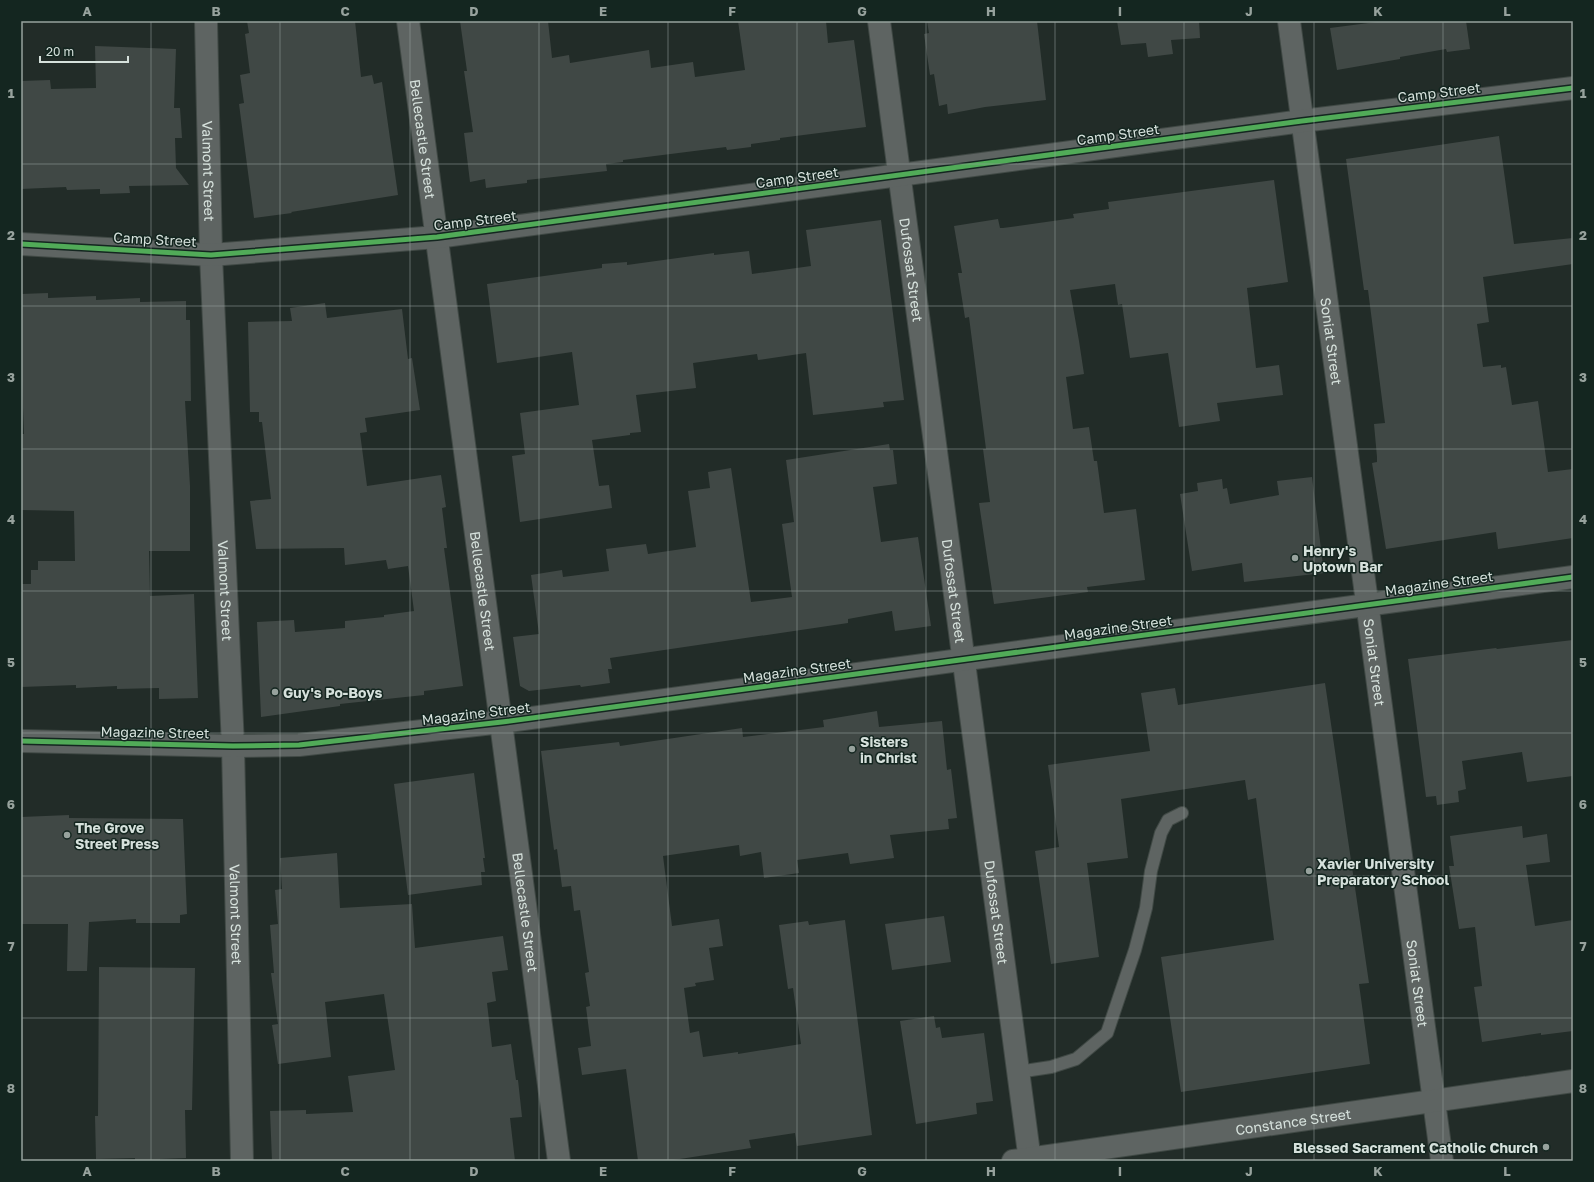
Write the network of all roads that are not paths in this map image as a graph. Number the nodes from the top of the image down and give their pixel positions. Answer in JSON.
{"nodes":[{"id":1,"x":206,"y":21,"type":"edge"},
{"id":2,"x":408,"y":21,"type":"edge"},
{"id":3,"x":879,"y":21,"type":"edge"},
{"id":4,"x":1288,"y":21,"type":"edge"},
{"id":5,"x":1573,"y":88,"type":"edge"},
{"id":6,"x":1302,"y":121,"type":"junction"},
{"id":7,"x":899,"y":176,"type":"junction"},
{"id":8,"x":437,"y":237,"type":"junction"},
{"id":9,"x":21,"y":244,"type":"edge"},
{"id":10,"x":211,"y":255,"type":"junction"},
{"id":11,"x":1573,"y":577,"type":"edge"},
{"id":12,"x":1367,"y":605,"type":"junction"},
{"id":13,"x":963,"y":660,"type":"junction"},
{"id":14,"x":502,"y":722,"type":"junction"},
{"id":15,"x":21,"y":741,"type":"edge"},
{"id":16,"x":233,"y":746,"type":"junction"},
{"id":17,"x":1182,"y":813,"type":"dead end"},
{"id":18,"x":1018,"y":1072,"type":"junction"},
{"id":19,"x":1573,"y":1081,"type":"edge"},
{"id":20,"x":1434,"y":1100,"type":"junction"},
{"id":21,"x":1024,"y":1160,"type":"edge"},
{"id":22,"x":242,"y":1161,"type":"edge"},
{"id":23,"x":559,"y":1161,"type":"edge"},
{"id":24,"x":1442,"y":1161,"type":"edge"}],
"edges":[{"from":1,"to":10,"type":"street","name":"Valmont Street"},
{"from":2,"to":8,"type":"street","name":"Bellecastle Street"},
{"from":3,"to":7,"type":"street","name":"Dufossat Street"},
{"from":4,"to":6,"type":"street","name":"Soniat Street"},
{"from":5,"to":6,"type":"street","name":"Camp Street"},
{"from":6,"to":7,"type":"street","name":"Camp Street"},
{"from":6,"to":12,"type":"street","name":"Soniat Street"},
{"from":7,"to":8,"type":"street","name":"Camp Street"},
{"from":7,"to":13,"type":"street","name":"Dufossat Street"},
{"from":8,"to":10,"type":"street","name":"Camp Street"},
{"from":8,"to":14,"type":"street","name":"Bellecastle Street"},
{"from":9,"to":10,"type":"street","name":"Camp Street"},
{"from":10,"to":16,"type":"street","name":"Valmont Street"},
{"from":11,"to":12,"type":"street","name":"Magazine Street"},
{"from":12,"to":13,"type":"street","name":"Magazine Street"},
{"from":12,"to":20,"type":"street","name":"Soniat Street"},
{"from":13,"to":14,"type":"street","name":"Magazine Street"},
{"from":13,"to":18,"type":"street","name":"Dufossat Street"},
{"from":14,"to":16,"type":"street","name":"Magazine Street"},
{"from":14,"to":23,"type":"street","name":"Bellecastle Street"},
{"from":15,"to":16,"type":"street","name":"Magazine Street"},
{"from":16,"to":22,"type":"street","name":"Valmont Street"},
{"from":17,"to":18,"type":"lane"},
{"from":18,"to":21,"type":"street","name":"Dufossat Street"},
{"from":19,"to":20,"type":"street","name":"Constance Street"},
{"from":20,"to":21,"type":"street","name":"Constance Street"},
{"from":20,"to":24,"type":"street","name":"Soniat Street"}]}
